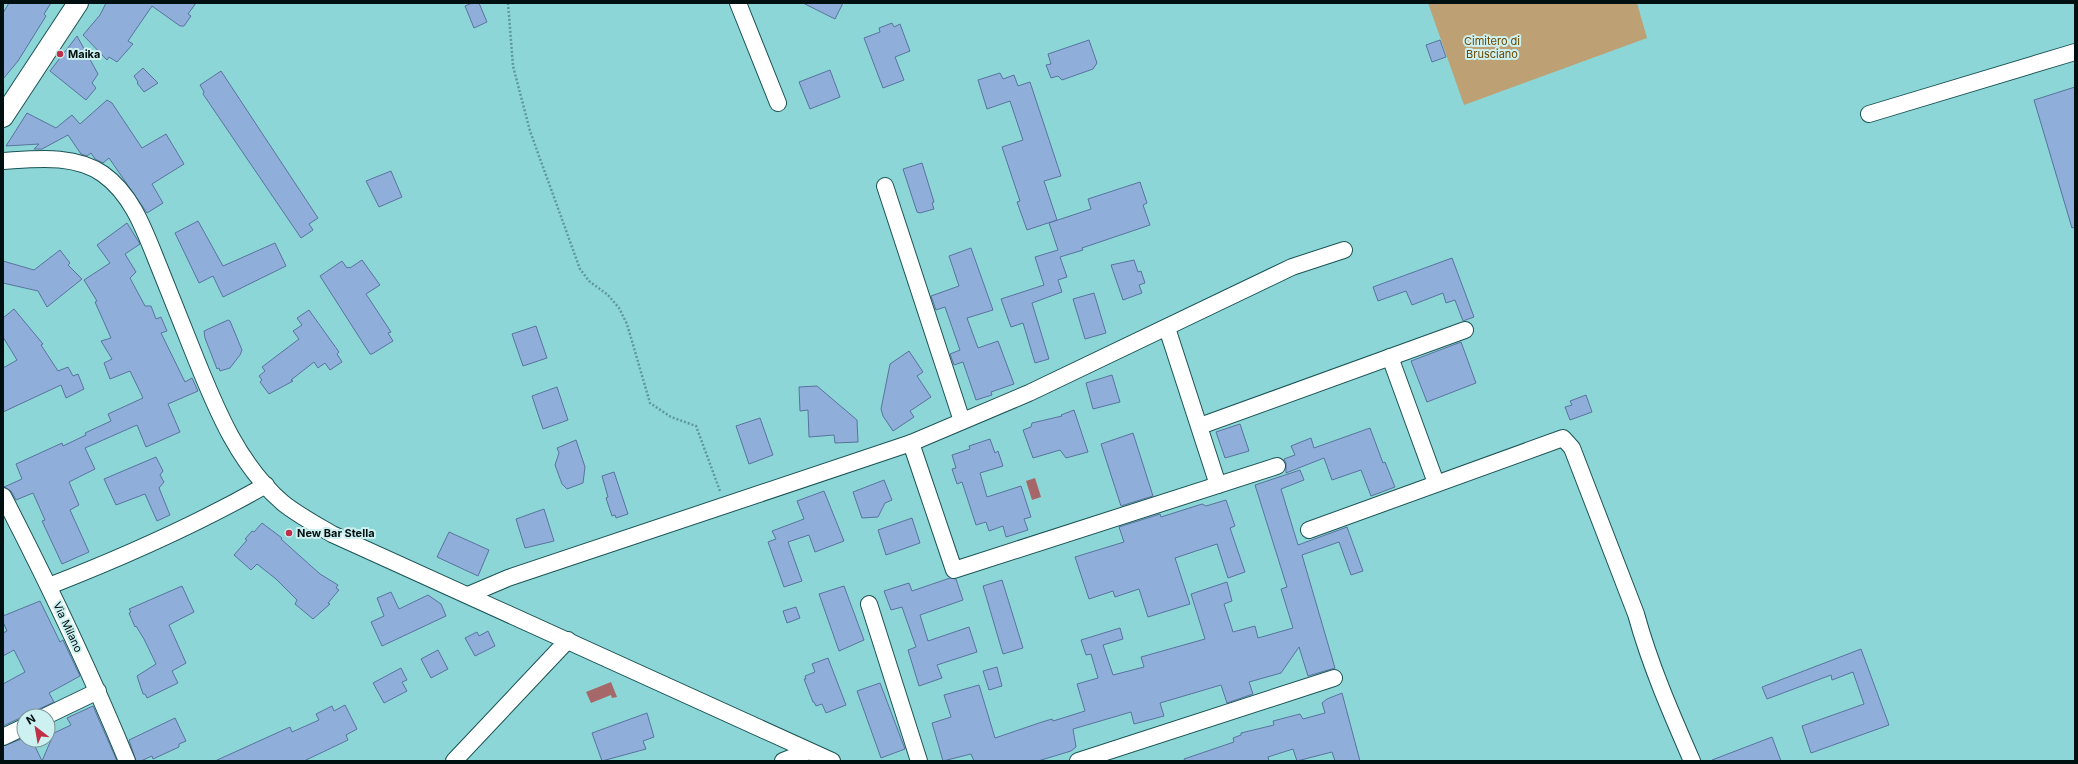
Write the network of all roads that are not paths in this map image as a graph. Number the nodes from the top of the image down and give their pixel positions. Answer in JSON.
{"nodes":[{"id":1,"x":78,"y":3,"type":"edge"},
{"id":2,"x":738,"y":3,"type":"edge"},
{"id":3,"x":2075,"y":52,"type":"edge"},
{"id":4,"x":778,"y":103,"type":"dead end"},
{"id":5,"x":1870,"y":114,"type":"dead end"},
{"id":6,"x":3,"y":117,"type":"edge"},
{"id":7,"x":3,"y":161,"type":"edge"},
{"id":8,"x":885,"y":186,"type":"dead end"},
{"id":9,"x":1344,"y":250,"type":"dead end"},
{"id":10,"x":1167,"y":328,"type":"junction"},
{"id":11,"x":1466,"y":330,"type":"dead end"},
{"id":12,"x":1390,"y":357,"type":"junction"},
{"id":13,"x":962,"y":421,"type":"junction"},
{"id":14,"x":1200,"y":426,"type":"junction"},
{"id":15,"x":911,"y":443,"type":"junction"},
{"id":16,"x":1277,"y":466,"type":"dead end"},
{"id":17,"x":1436,"y":483,"type":"junction"},
{"id":18,"x":266,"y":485,"type":"junction"},
{"id":19,"x":1218,"y":485,"type":"junction"},
{"id":20,"x":3,"y":496,"type":"edge"},
{"id":21,"x":1309,"y":530,"type":"dead end"},
{"id":22,"x":49,"y":586,"type":"junction"},
{"id":23,"x":468,"y":595,"type":"junction"},
{"id":24,"x":869,"y":604,"type":"dead end"},
{"id":25,"x":568,"y":640,"type":"junction"},
{"id":26,"x":1334,"y":678,"type":"dead end"},
{"id":27,"x":98,"y":691,"type":"junction"},
{"id":28,"x":56,"y":711,"type":"edge"},
{"id":29,"x":16,"y":731,"type":"edge"},
{"id":30,"x":3,"y":737,"type":"edge"},
{"id":31,"x":809,"y":751,"type":"junction"},
{"id":32,"x":127,"y":761,"type":"edge"},
{"id":33,"x":454,"y":761,"type":"edge"},
{"id":34,"x":783,"y":761,"type":"edge"},
{"id":35,"x":832,"y":761,"type":"edge"},
{"id":36,"x":919,"y":761,"type":"edge"},
{"id":37,"x":1078,"y":761,"type":"edge"},
{"id":38,"x":1692,"y":761,"type":"edge"}],
"edges":[{"from":1,"to":6,"type":"street"},
{"from":2,"to":4,"type":"street"},
{"from":3,"to":5,"type":"street"},
{"from":7,"to":18,"type":"street"},
{"from":8,"to":13,"type":"street"},
{"from":9,"to":10,"type":"street"},
{"from":10,"to":13,"type":"street"},
{"from":10,"to":14,"type":"street"},
{"from":11,"to":12,"type":"street"},
{"from":12,"to":14,"type":"street"},
{"from":12,"to":17,"type":"street"},
{"from":13,"to":15,"type":"street"},
{"from":14,"to":19,"type":"street"},
{"from":15,"to":19,"type":"street"},
{"from":15,"to":23,"type":"street"},
{"from":16,"to":19,"type":"street"},
{"from":17,"to":21,"type":"street"},
{"from":17,"to":38,"type":"street"},
{"from":18,"to":22,"type":"street"},
{"from":18,"to":23,"type":"street"},
{"from":20,"to":22,"type":"street","name":"Via Milano"},
{"from":22,"to":27,"type":"street","name":"Via Milano"},
{"from":23,"to":25,"type":"street"},
{"from":24,"to":36,"type":"street"},
{"from":25,"to":31,"type":"street"},
{"from":25,"to":33,"type":"street"},
{"from":26,"to":37,"type":"street"},
{"from":27,"to":28,"type":"street"},
{"from":27,"to":32,"type":"street","name":"Via Milano"},
{"from":29,"to":30,"type":"street"},
{"from":31,"to":34,"type":"street"},
{"from":31,"to":35,"type":"street"}]}
